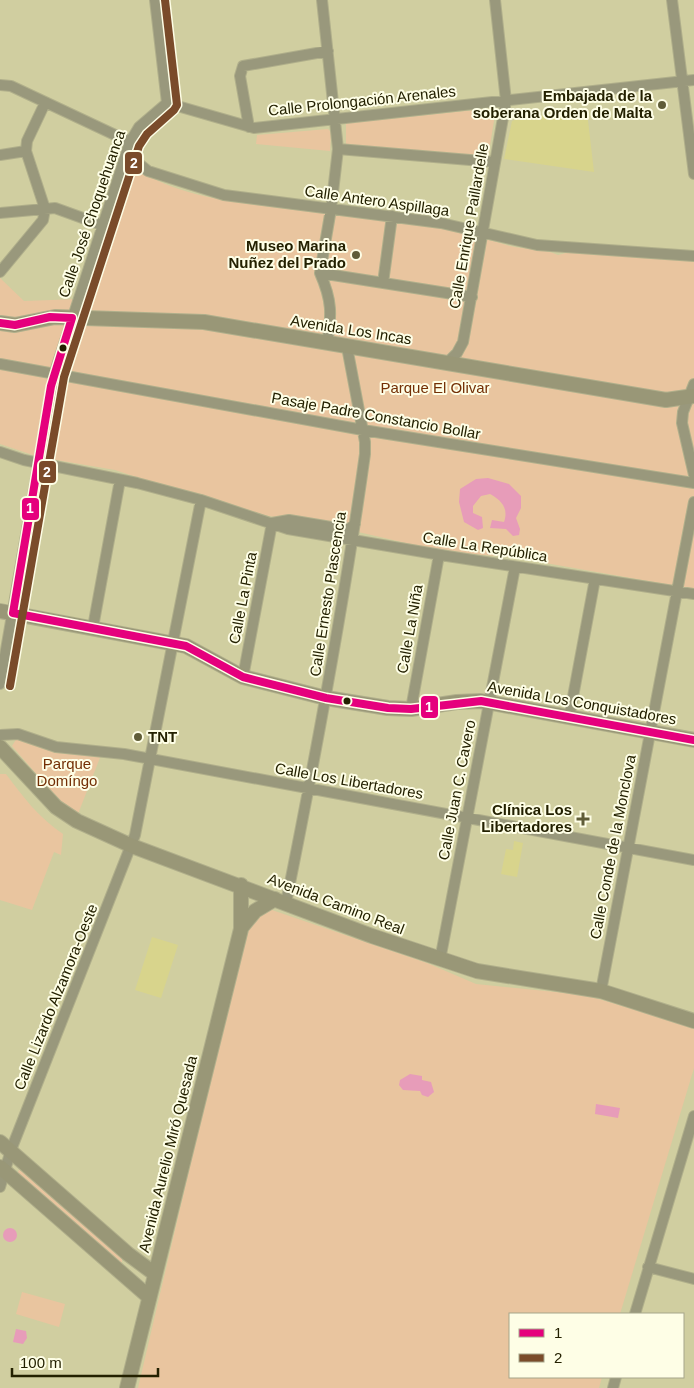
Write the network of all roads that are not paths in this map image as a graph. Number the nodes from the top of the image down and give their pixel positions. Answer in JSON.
{"nodes":[{"id":1,"x":155,"y":0,"type":"edge"},
{"id":2,"x":322,"y":0,"type":"edge"},
{"id":3,"x":495,"y":0,"type":"edge"},
{"id":4,"x":672,"y":0,"type":"edge"},
{"id":5,"x":328,"y":51,"type":"junction"},
{"id":6,"x":689,"y":81,"type":"edge"},
{"id":7,"x":0,"y":85,"type":"edge"},
{"id":8,"x":506,"y":101,"type":"junction"},
{"id":9,"x":45,"y":103,"type":"junction"},
{"id":10,"x":167,"y":103,"type":"junction"},
{"id":11,"x":335,"y":119,"type":"junction"},
{"id":12,"x":249,"y":127,"type":"junction"},
{"id":13,"x":129,"y":146,"type":"junction"},
{"id":14,"x":338,"y":149,"type":"junction"},
{"id":15,"x":26,"y":151,"type":"junction"},
{"id":16,"x":0,"y":155,"type":"edge"},
{"id":17,"x":494,"y":162,"type":"junction"},
{"id":18,"x":694,"y":174,"type":"edge"},
{"id":19,"x":45,"y":209,"type":"junction"},
{"id":20,"x":331,"y":209,"type":"junction"},
{"id":21,"x":0,"y":213,"type":"edge"},
{"id":22,"x":392,"y":216,"type":"junction"},
{"id":23,"x":102,"y":225,"type":"junction"},
{"id":24,"x":484,"y":234,"type":"junction"},
{"id":25,"x":694,"y":256,"type":"edge"},
{"id":26,"x":0,"y":272,"type":"edge"},
{"id":27,"x":320,"y":273,"type":"junction"},
{"id":28,"x":384,"y":283,"type":"junction"},
{"id":29,"x":472,"y":297,"type":"junction"},
{"id":30,"x":72,"y":318,"type":"junction"},
{"id":31,"x":0,"y":323,"type":"edge"},
{"id":32,"x":327,"y":343,"type":"junction"},
{"id":33,"x":347,"y":347,"type":"junction"},
{"id":34,"x":448,"y":362,"type":"junction"},
{"id":35,"x":0,"y":364,"type":"edge"},
{"id":36,"x":54,"y":375,"type":"junction"},
{"id":37,"x":694,"y":384,"type":"edge"},
{"id":38,"x":691,"y":397,"type":"edge"},
{"id":39,"x":363,"y":430,"type":"junction"},
{"id":40,"x":0,"y":452,"type":"edge"},
{"id":41,"x":40,"y":463,"type":"junction"},
{"id":42,"x":694,"y":475,"type":"edge"},
{"id":43,"x":120,"y":480,"type":"junction"},
{"id":44,"x":694,"y":483,"type":"edge"},
{"id":45,"x":201,"y":500,"type":"junction"},
{"id":46,"x":694,"y":502,"type":"edge"},
{"id":47,"x":272,"y":524,"type":"junction"},
{"id":48,"x":355,"y":524,"type":"junction"},
{"id":49,"x":353,"y":541,"type":"junction"},
{"id":50,"x":439,"y":555,"type":"junction"},
{"id":51,"x":515,"y":567,"type":"junction"},
{"id":52,"x":595,"y":579,"type":"junction"},
{"id":53,"x":678,"y":591,"type":"junction"},
{"id":54,"x":694,"y":594,"type":"edge"},
{"id":55,"x":7,"y":612,"type":"edge"},
{"id":56,"x":93,"y":627,"type":"junction"},
{"id":57,"x":172,"y":643,"type":"junction"},
{"id":58,"x":243,"y":677,"type":"junction"},
{"id":59,"x":0,"y":684,"type":"edge"},
{"id":60,"x":326,"y":698,"type":"junction"},
{"id":61,"x":490,"y":702,"type":"junction"},
{"id":62,"x":411,"y":709,"type":"junction"},
{"id":63,"x":569,"y":718,"type":"junction"},
{"id":64,"x":650,"y":732,"type":"junction"},
{"id":65,"x":0,"y":736,"type":"edge"},
{"id":66,"x":694,"y":740,"type":"edge"},
{"id":67,"x":0,"y":747,"type":"edge"},
{"id":68,"x":151,"y":760,"type":"junction"},
{"id":69,"x":310,"y":789,"type":"junction"},
{"id":70,"x":466,"y":818,"type":"junction"},
{"id":71,"x":132,"y":846,"type":"junction"},
{"id":72,"x":628,"y":848,"type":"junction"},
{"id":73,"x":694,"y":860,"type":"edge"},
{"id":74,"x":241,"y":886,"type":"junction"},
{"id":75,"x":280,"y":901,"type":"junction"},
{"id":76,"x":241,"y":929,"type":"junction"},
{"id":77,"x":440,"y":960,"type":"junction"},
{"id":78,"x":601,"y":990,"type":"junction"},
{"id":79,"x":694,"y":1022,"type":"edge"},
{"id":80,"x":694,"y":1116,"type":"edge"},
{"id":81,"x":5,"y":1146,"type":"edge"},
{"id":82,"x":2,"y":1169,"type":"edge"},
{"id":83,"x":0,"y":1187,"type":"edge"},
{"id":84,"x":128,"y":1254,"type":"junction"},
{"id":85,"x":648,"y":1267,"type":"junction"},
{"id":86,"x":116,"y":1269,"type":"junction"},
{"id":87,"x":155,"y":1274,"type":"junction"},
{"id":88,"x":694,"y":1279,"type":"edge"},
{"id":89,"x":149,"y":1297,"type":"junction"},
{"id":90,"x":634,"y":1313,"type":"edge"},
{"id":91,"x":127,"y":1388,"type":"edge"}],
"edges":[{"from":1,"to":10,"type":"street"},
{"from":2,"to":5,"type":"street"},
{"from":3,"to":8,"type":"street","name":"Calle Enrique Paillardelle"},
{"from":4,"to":6,"type":"street"},
{"from":5,"to":11,"type":"street"},
{"from":5,"to":12,"type":"street"},
{"from":6,"to":8,"type":"street","name":"Calle Prolongación Arenales"},
{"from":6,"to":18,"type":"street"},
{"from":7,"to":9,"type":"street","name":"Calle Antero Aspillaga"},
{"from":8,"to":11,"type":"street","name":"Calle Prolongación Arenales"},
{"from":8,"to":17,"type":"street","name":"Calle Enrique Paillardelle"},
{"from":9,"to":13,"type":"street","name":"Calle Antero Aspillaga"},
{"from":9,"to":15,"type":"street"},
{"from":10,"to":12,"type":"street","name":"Calle Prolongación Arenales"},
{"from":10,"to":13,"type":"street","name":"Calle José Choquehuanca"},
{"from":11,"to":12,"type":"street","name":"Calle Prolongación Arenales"},
{"from":11,"to":14,"type":"street"},
{"from":13,"to":20,"type":"street","name":"Calle Antero Aspillaga"},
{"from":13,"to":23,"type":"street","name":"Calle José Choquehuanca"},
{"from":14,"to":17,"type":"street"},
{"from":14,"to":20,"type":"street"},
{"from":15,"to":16,"type":"street"},
{"from":15,"to":19,"type":"street"},
{"from":17,"to":24,"type":"street","name":"Calle Enrique Paillardelle"},
{"from":19,"to":21,"type":"street"},
{"from":19,"to":23,"type":"street"},
{"from":19,"to":26,"type":"street"},
{"from":20,"to":22,"type":"street","name":"Calle Antero Aspillaga"},
{"from":20,"to":27,"type":"street"},
{"from":22,"to":24,"type":"street","name":"Calle Antero Aspillaga"},
{"from":22,"to":28,"type":"street"},
{"from":23,"to":30,"type":"street","name":"Calle José Choquehuanca"},
{"from":24,"to":25,"type":"street","name":"Calle Antero Aspillaga"},
{"from":24,"to":29,"type":"street","name":"Calle Enrique Paillardelle"},
{"from":27,"to":28,"type":"street"},
{"from":27,"to":32,"type":"street"},
{"from":28,"to":29,"type":"street"},
{"from":29,"to":34,"type":"street","name":"Calle Enrique Paillardelle"},
{"from":30,"to":31,"type":"main road","name":"Avenida Los Incas"},
{"from":30,"to":32,"type":"main road","name":"Avenida Los Incas"},
{"from":30,"to":36,"type":"street","name":"Calle José Choquehuanca"},
{"from":32,"to":33,"type":"main road","name":"Avenida Los Incas"},
{"from":33,"to":34,"type":"main road","name":"Avenida Los Incas"},
{"from":33,"to":39,"type":"street","name":"Calle Ernesto Plascencia"},
{"from":34,"to":38,"type":"main road","name":"Avenida Los Incas"},
{"from":35,"to":36,"type":"street","name":"Pasaje Padre Constancio Bollar"},
{"from":36,"to":39,"type":"street","name":"Pasaje Padre Constancio Bollar"},
{"from":36,"to":41,"type":"street","name":"Calle José Choquehuanca"},
{"from":37,"to":38,"type":"street"},
{"from":38,"to":42,"type":"street"},
{"from":39,"to":44,"type":"street","name":"Pasaje Padre Constancio Bollar"},
{"from":39,"to":48,"type":"street","name":"Calle Ernesto Plascencia"},
{"from":40,"to":41,"type":"street","name":"Calle La República"},
{"from":41,"to":43,"type":"street","name":"Calle La República"},
{"from":41,"to":55,"type":"street","name":"Calle José Choquehuanca"},
{"from":43,"to":45,"type":"street","name":"Calle La República"},
{"from":43,"to":56,"type":"street"},
{"from":45,"to":47,"type":"street","name":"Calle La República"},
{"from":45,"to":57,"type":"street","name":"Calle Lizardo Alzamora-Oeste"},
{"from":46,"to":53,"type":"street","name":"Calle Conde de la Monclova"},
{"from":47,"to":48,"type":"street","name":"Calle La República"},
{"from":47,"to":49,"type":"street","name":"Calle La República"},
{"from":47,"to":58,"type":"street","name":"Calle La Pinta"},
{"from":48,"to":49,"type":"street","name":"Calle Ernesto Plascencia"},
{"from":49,"to":50,"type":"street","name":"Calle La República"},
{"from":49,"to":60,"type":"street","name":"Calle Ernesto Plascencia"},
{"from":50,"to":51,"type":"street","name":"Calle La República"},
{"from":50,"to":62,"type":"street","name":"Calle La Niña"},
{"from":51,"to":52,"type":"street","name":"Calle La República"},
{"from":51,"to":61,"type":"street","name":"Calle Juan C. Cavero"},
{"from":52,"to":53,"type":"street","name":"Calle La República"},
{"from":52,"to":63,"type":"street"},
{"from":53,"to":54,"type":"street","name":"Calle La República"},
{"from":53,"to":64,"type":"street","name":"Calle Conde de la Monclova"},
{"from":55,"to":56,"type":"main road","name":"Avenida Los Conquistadores"},
{"from":55,"to":59,"type":"street","name":"Calle José Choquehuanca"},
{"from":56,"to":57,"type":"main road","name":"Avenida Los Conquistadores"},
{"from":57,"to":58,"type":"main road","name":"Avenida Los Conquistadores"},
{"from":57,"to":68,"type":"street","name":"Calle Lizardo Alzamora-Oeste"},
{"from":58,"to":60,"type":"main road","name":"Avenida Los Conquistadores"},
{"from":60,"to":62,"type":"main road","name":"Avenida Los Conquistadores"},
{"from":60,"to":69,"type":"street","name":"Calle Ernesto Plascencia"},
{"from":61,"to":62,"type":"main road","name":"Avenida Los Conquistadores"},
{"from":61,"to":63,"type":"main road","name":"Avenida Los Conquistadores"},
{"from":61,"to":70,"type":"street","name":"Calle Juan C. Cavero"},
{"from":63,"to":64,"type":"main road","name":"Avenida Los Conquistadores"},
{"from":64,"to":66,"type":"main road","name":"Avenida Los Conquistadores"},
{"from":64,"to":72,"type":"street","name":"Calle Conde de la Monclova"},
{"from":65,"to":68,"type":"street","name":"Calle Los Libertadores"},
{"from":67,"to":71,"type":"main road","name":"Avenida Camino Real"},
{"from":68,"to":69,"type":"street","name":"Calle Los Libertadores"},
{"from":68,"to":71,"type":"street","name":"Calle Lizardo Alzamora-Oeste"},
{"from":69,"to":70,"type":"street","name":"Calle Los Libertadores"},
{"from":69,"to":75,"type":"street","name":"Calle Ernesto Plascencia"},
{"from":70,"to":72,"type":"street","name":"Calle Los Libertadores"},
{"from":70,"to":77,"type":"street","name":"Calle Juan C. Cavero"},
{"from":71,"to":74,"type":"main road","name":"Avenida Camino Real"},
{"from":71,"to":81,"type":"street","name":"Calle Lizardo Alzamora-Oeste"},
{"from":72,"to":73,"type":"street","name":"Calle Los Libertadores"},
{"from":72,"to":78,"type":"street","name":"Calle Conde de la Monclova"},
{"from":74,"to":75,"type":"main road","name":"Avenida Camino Real"},
{"from":74,"to":76,"type":"main road","name":"Avenida Aurelio Miró Quesada"},
{"from":75,"to":76,"type":"main road","name":"Avenida Aurelio Miró Quesada"},
{"from":75,"to":77,"type":"main road","name":"Avenida Camino Real"},
{"from":76,"to":87,"type":"main road","name":"Avenida Aurelio Miró Quesada"},
{"from":77,"to":78,"type":"main road","name":"Avenida Camino Real"},
{"from":78,"to":79,"type":"main road","name":"Avenida Camino Real"},
{"from":80,"to":85,"type":"street"},
{"from":81,"to":82,"type":"street","name":"Calle Lizardo Alzamora-Oeste"},
{"from":81,"to":84,"type":"main road"},
{"from":82,"to":83,"type":"street","name":"Calle Lizardo Alzamora-Oeste"},
{"from":82,"to":86,"type":"main road"},
{"from":84,"to":86,"type":"main road"},
{"from":84,"to":87,"type":"main road"},
{"from":85,"to":88,"type":"street"},
{"from":85,"to":90,"type":"street"},
{"from":86,"to":89,"type":"main road"},
{"from":87,"to":89,"type":"main road","name":"Avenida Aurelio Miró Quesada"},
{"from":89,"to":91,"type":"main road","name":"Avenida Aurelio Miró Quesada"}]}
